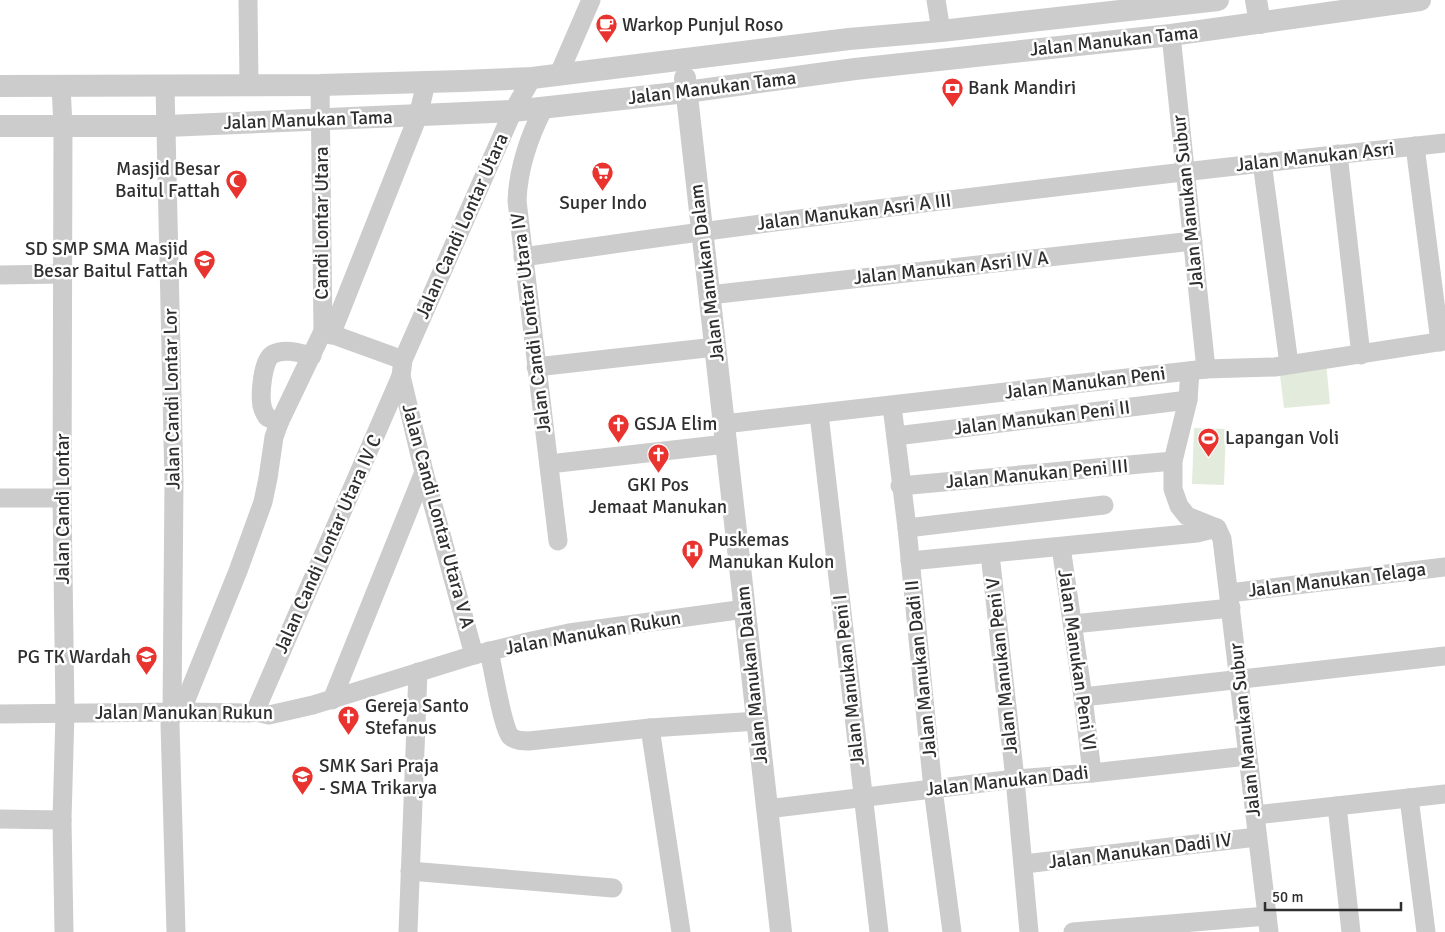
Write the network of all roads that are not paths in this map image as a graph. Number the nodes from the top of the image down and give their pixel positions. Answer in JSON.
{"nodes":[{"id":1,"x":248,"y":0,"type":"edge"},
{"id":2,"x":591,"y":0,"type":"edge"},
{"id":3,"x":936,"y":0,"type":"edge"},
{"id":4,"x":1218,"y":0,"type":"edge"},
{"id":5,"x":1256,"y":0,"type":"edge"},
{"id":6,"x":1412,"y":1,"type":"edge"},
{"id":7,"x":1260,"y":23,"type":"junction"},
{"id":8,"x":941,"y":31,"type":"junction"},
{"id":9,"x":1171,"y":35,"type":"junction"},
{"id":10,"x":849,"y":39,"type":"junction"},
{"id":11,"x":684,"y":60,"type":"junction"},
{"id":12,"x":855,"y":69,"type":"junction"},
{"id":13,"x":558,"y":76,"type":"junction"},
{"id":14,"x":532,"y":78,"type":"junction"},
{"id":15,"x":426,"y":83,"type":"junction"},
{"id":16,"x":249,"y":85,"type":"junction"},
{"id":17,"x":320,"y":85,"type":"junction"},
{"id":18,"x":0,"y":86,"type":"edge"},
{"id":19,"x":61,"y":86,"type":"junction"},
{"id":20,"x":165,"y":86,"type":"junction"},
{"id":21,"x":686,"y":92,"type":"junction"},
{"id":22,"x":544,"y":108,"type":"junction"},
{"id":23,"x":513,"y":111,"type":"junction"},
{"id":24,"x":418,"y":116,"type":"junction"},
{"id":25,"x":321,"y":120,"type":"junction"},
{"id":26,"x":0,"y":126,"type":"edge"},
{"id":27,"x":63,"y":126,"type":"junction"},
{"id":28,"x":167,"y":126,"type":"junction"},
{"id":29,"x":1445,"y":143,"type":"edge"},
{"id":30,"x":1415,"y":146,"type":"junction"},
{"id":31,"x":1338,"y":154,"type":"junction"},
{"id":32,"x":1262,"y":162,"type":"junction"},
{"id":33,"x":1185,"y":170,"type":"junction"},
{"id":34,"x":702,"y":231,"type":"junction"},
{"id":35,"x":1192,"y":240,"type":"junction"},
{"id":36,"x":523,"y":257,"type":"junction"},
{"id":37,"x":63,"y":274,"type":"junction"},
{"id":38,"x":0,"y":275,"type":"edge"},
{"id":39,"x":709,"y":295,"type":"junction"},
{"id":40,"x":327,"y":333,"type":"junction"},
{"id":41,"x":1442,"y":342,"type":"edge"},
{"id":42,"x":715,"y":347,"type":"junction"},
{"id":43,"x":1361,"y":355,"type":"junction"},
{"id":44,"x":312,"y":356,"type":"junction"},
{"id":45,"x":1289,"y":364,"type":"junction"},
{"id":46,"x":536,"y":367,"type":"junction"},
{"id":47,"x":402,"y":368,"type":"junction"},
{"id":48,"x":1198,"y":370,"type":"junction"},
{"id":49,"x":1188,"y":400,"type":"junction"},
{"id":50,"x":892,"y":406,"type":"junction"},
{"id":51,"x":819,"y":414,"type":"junction"},
{"id":52,"x":279,"y":423,"type":"junction"},
{"id":53,"x":725,"y":434,"type":"junction"},
{"id":54,"x":896,"y":436,"type":"junction"},
{"id":55,"x":1173,"y":461,"type":"junction"},
{"id":56,"x":549,"y":464,"type":"junction"},
{"id":57,"x":424,"y":472,"type":"junction"},
{"id":58,"x":900,"y":486,"type":"junction"},
{"id":59,"x":0,"y":498,"type":"edge"},
{"id":60,"x":62,"y":498,"type":"junction"},
{"id":61,"x":1104,"y":505,"type":"dead end"},
{"id":62,"x":907,"y":528,"type":"junction"},
{"id":63,"x":1217,"y":528,"type":"junction"},
{"id":64,"x":558,"y":541,"type":"dead end"},
{"id":65,"x":1061,"y":547,"type":"junction"},
{"id":66,"x":990,"y":554,"type":"junction"},
{"id":67,"x":910,"y":561,"type":"junction"},
{"id":68,"x":1445,"y":567,"type":"edge"},
{"id":69,"x":1230,"y":600,"type":"junction"},
{"id":70,"x":745,"y":609,"type":"junction"},
{"id":71,"x":1073,"y":624,"type":"junction"},
{"id":72,"x":482,"y":653,"type":"junction"},
{"id":73,"x":1445,"y":656,"type":"edge"},
{"id":74,"x":418,"y":672,"type":"junction"},
{"id":75,"x":1239,"y":679,"type":"junction"},
{"id":76,"x":1083,"y":697,"type":"junction"},
{"id":77,"x":332,"y":700,"type":"junction"},
{"id":78,"x":177,"y":712,"type":"junction"},
{"id":79,"x":255,"y":712,"type":"junction"},
{"id":80,"x":0,"y":714,"type":"edge"},
{"id":81,"x":65,"y":714,"type":"junction"},
{"id":82,"x":758,"y":721,"type":"junction"},
{"id":83,"x":650,"y":728,"type":"junction"},
{"id":84,"x":1247,"y":756,"type":"junction"},
{"id":85,"x":1092,"y":773,"type":"junction"},
{"id":86,"x":1015,"y":779,"type":"junction"},
{"id":87,"x":933,"y":789,"type":"junction"},
{"id":88,"x":1445,"y":794,"type":"edge"},
{"id":89,"x":862,"y":797,"type":"junction"},
{"id":90,"x":1409,"y":798,"type":"junction"},
{"id":91,"x":1337,"y":806,"type":"junction"},
{"id":92,"x":767,"y":809,"type":"junction"},
{"id":93,"x":1254,"y":815,"type":"junction"},
{"id":94,"x":0,"y":819,"type":"edge"},
{"id":95,"x":62,"y":820,"type":"junction"},
{"id":96,"x":1257,"y":837,"type":"junction"},
{"id":97,"x":1024,"y":864,"type":"junction"},
{"id":98,"x":410,"y":871,"type":"junction"},
{"id":99,"x":613,"y":888,"type":"dead end"},
{"id":100,"x":1268,"y":924,"type":"edge"},
{"id":101,"x":64,"y":932,"type":"edge"},
{"id":102,"x":176,"y":932,"type":"edge"},
{"id":103,"x":408,"y":932,"type":"edge"},
{"id":104,"x":681,"y":932,"type":"edge"},
{"id":105,"x":781,"y":932,"type":"edge"},
{"id":106,"x":878,"y":932,"type":"edge"},
{"id":107,"x":952,"y":932,"type":"edge"},
{"id":108,"x":1029,"y":932,"type":"edge"},
{"id":109,"x":1073,"y":932,"type":"edge"},
{"id":110,"x":1351,"y":932,"type":"edge"},
{"id":111,"x":1426,"y":932,"type":"edge"}],
"edges":[{"from":1,"to":16,"type":"street"},
{"from":2,"to":13,"type":"street"},
{"from":3,"to":8,"type":"street"},
{"from":4,"to":8,"type":"street","name":"Jalan Manukan Tama"},
{"from":5,"to":7,"type":"street"},
{"from":6,"to":7,"type":"street","name":"Jalan Manukan Tama"},
{"from":7,"to":9,"type":"street","name":"Jalan Manukan Tama"},
{"from":8,"to":10,"type":"street","name":"Jalan Manukan Tama"},
{"from":9,"to":12,"type":"street","name":"Jalan Manukan Tama"},
{"from":9,"to":33,"type":"street","name":"Jalan Manukan Subur"},
{"from":10,"to":11,"type":"street","name":"Jalan Manukan Tama"},
{"from":10,"to":12,"type":"street"},
{"from":11,"to":13,"type":"street","name":"Jalan Manukan Tama"},
{"from":11,"to":21,"type":"street","name":"Jalan Manukan Dalam"},
{"from":12,"to":21,"type":"street","name":"Jalan Manukan Tama"},
{"from":13,"to":14,"type":"street","name":"Jalan Manukan Tama"},
{"from":14,"to":15,"type":"street","name":"Jalan Manukan Tama"},
{"from":14,"to":23,"type":"street","name":"Jalan Candi Lontar Utara"},
{"from":15,"to":17,"type":"street","name":"Jalan Manukan Tama"},
{"from":15,"to":24,"type":"street"},
{"from":16,"to":17,"type":"street","name":"Jalan Manukan Tama"},
{"from":16,"to":20,"type":"street","name":"Jalan Manukan Tama"},
{"from":17,"to":25,"type":"street","name":"Candi Lontar Utara"},
{"from":18,"to":19,"type":"street","name":"Jalan Manukan Tama"},
{"from":19,"to":20,"type":"street","name":"Jalan Manukan Tama"},
{"from":19,"to":27,"type":"street","name":"Jalan Candi Lontar"},
{"from":20,"to":28,"type":"street","name":"Jalan Candi Lontar Lor"},
{"from":21,"to":22,"type":"street","name":"Jalan Manukan Tama"},
{"from":21,"to":34,"type":"street","name":"Jalan Manukan Dalam"},
{"from":22,"to":23,"type":"street","name":"Jalan Manukan Tama"},
{"from":22,"to":36,"type":"street","name":"Jalan Candi Lontar Utara IV"},
{"from":23,"to":24,"type":"street","name":"Jalan Manukan Tama"},
{"from":23,"to":47,"type":"street","name":"Jalan Candi Lontar Utara"},
{"from":24,"to":25,"type":"street","name":"Jalan Manukan Tama"},
{"from":24,"to":40,"type":"street"},
{"from":25,"to":28,"type":"street","name":"Jalan Manukan Tama"},
{"from":25,"to":40,"type":"street","name":"Candi Lontar Utara"},
{"from":26,"to":27,"type":"street","name":"Jalan Manukan Tama"},
{"from":27,"to":28,"type":"street","name":"Jalan Manukan Tama"},
{"from":27,"to":37,"type":"street","name":"Jalan Candi Lontar"},
{"from":28,"to":78,"type":"street","name":"Jalan Candi Lontar Lor"},
{"from":29,"to":30,"type":"street","name":"Jalan Manukan Asri"},
{"from":30,"to":31,"type":"street","name":"Jalan Manukan Asri"},
{"from":30,"to":41,"type":"street"},
{"from":31,"to":32,"type":"street","name":"Jalan Manukan Asri"},
{"from":31,"to":43,"type":"street"},
{"from":32,"to":33,"type":"street","name":"Jalan Manukan Asri"},
{"from":32,"to":45,"type":"street"},
{"from":33,"to":34,"type":"street","name":"Jalan Manukan Asri A III"},
{"from":33,"to":35,"type":"street","name":"Jalan Manukan Subur"},
{"from":34,"to":36,"type":"street","name":"Jalan Manukan Asri A III"},
{"from":34,"to":39,"type":"street","name":"Jalan Manukan Dalam"},
{"from":35,"to":39,"type":"street","name":"Jalan Manukan Asri IV A"},
{"from":35,"to":48,"type":"street","name":"Jalan Manukan Subur"},
{"from":36,"to":46,"type":"street","name":"Jalan Candi Lontar Utara IV"},
{"from":37,"to":38,"type":"street"},
{"from":37,"to":60,"type":"street","name":"Jalan Candi Lontar"},
{"from":39,"to":42,"type":"street","name":"Jalan Manukan Dalam"},
{"from":40,"to":44,"type":"street"},
{"from":40,"to":47,"type":"street"},
{"from":41,"to":43,"type":"street","name":"Jalan Manukan Peni"},
{"from":42,"to":46,"type":"street"},
{"from":42,"to":53,"type":"street","name":"Jalan Manukan Dalam"},
{"from":43,"to":45,"type":"street","name":"Jalan Manukan Peni"},
{"from":44,"to":52,"type":"street"},
{"from":44,"to":52,"type":"street"},
{"from":45,"to":48,"type":"street","name":"Jalan Manukan Peni"},
{"from":46,"to":56,"type":"street","name":"Jalan Candi Lontar Utara IV"},
{"from":47,"to":57,"type":"street","name":"Jalan Candi Lontar Utara V A"},
{"from":47,"to":79,"type":"street","name":"Jalan Candi Lontar Utara IV C"},
{"from":48,"to":49,"type":"street","name":"Jalan Manukan Subur"},
{"from":48,"to":50,"type":"street","name":"Jalan Manukan Peni"},
{"from":49,"to":54,"type":"street","name":"Jalan Manukan Peni II"},
{"from":49,"to":55,"type":"street","name":"Jalan Manukan Subur"},
{"from":50,"to":51,"type":"street","name":"Jalan Manukan Peni"},
{"from":50,"to":54,"type":"street","name":"Jalan Manukan Dadi II"},
{"from":51,"to":53,"type":"street","name":"Jalan Manukan Peni"},
{"from":51,"to":89,"type":"street","name":"Jalan Manukan Peni I"},
{"from":52,"to":78,"type":"street"},
{"from":53,"to":56,"type":"street","name":"Jalan Manukan Peni"},
{"from":53,"to":70,"type":"street","name":"Jalan Manukan Dalam"},
{"from":54,"to":58,"type":"street","name":"Jalan Manukan Dadi II"},
{"from":55,"to":58,"type":"street","name":"Jalan Manukan Peni III"},
{"from":55,"to":63,"type":"street","name":"Jalan Manukan Subur"},
{"from":56,"to":64,"type":"street","name":"Jalan Candi Lontar Utara IV"},
{"from":57,"to":72,"type":"street","name":"Jalan Candi Lontar Utara V A"},
{"from":57,"to":77,"type":"street"},
{"from":58,"to":62,"type":"street","name":"Jalan Manukan Dadi II"},
{"from":59,"to":60,"type":"street"},
{"from":60,"to":81,"type":"street","name":"Jalan Candi Lontar"},
{"from":61,"to":62,"type":"street"},
{"from":62,"to":67,"type":"street","name":"Jalan Manukan Dadi II"},
{"from":63,"to":65,"type":"street"},
{"from":63,"to":69,"type":"street","name":"Jalan Manukan Subur"},
{"from":65,"to":66,"type":"street"},
{"from":65,"to":71,"type":"street","name":"Jalan Manukan Peni VI"},
{"from":66,"to":67,"type":"street"},
{"from":66,"to":86,"type":"street","name":"Jalan Manukan Peni V"},
{"from":67,"to":87,"type":"street","name":"Jalan Manukan Dadi II"},
{"from":68,"to":69,"type":"street","name":"Jalan Manukan Telaga"},
{"from":69,"to":71,"type":"street","name":"Jalan Manukan Telaga"},
{"from":69,"to":75,"type":"street","name":"Jalan Manukan Subur"},
{"from":70,"to":72,"type":"street","name":"Jalan Manukan Rukun"},
{"from":70,"to":82,"type":"street","name":"Jalan Manukan Dalam"},
{"from":71,"to":76,"type":"street","name":"Jalan Manukan Peni VI"},
{"from":72,"to":74,"type":"street","name":"Jalan Manukan Rukun"},
{"from":72,"to":83,"type":"street","name":"Jalan Candi Lontar Utara V A"},
{"from":73,"to":75,"type":"street"},
{"from":74,"to":77,"type":"street","name":"Jalan Manukan Rukun"},
{"from":74,"to":98,"type":"street"},
{"from":75,"to":76,"type":"street"},
{"from":75,"to":84,"type":"street","name":"Jalan Manukan Subur"},
{"from":76,"to":85,"type":"street","name":"Jalan Manukan Peni VI"},
{"from":77,"to":79,"type":"street","name":"Jalan Manukan Rukun"},
{"from":78,"to":79,"type":"street","name":"Jalan Manukan Rukun"},
{"from":78,"to":81,"type":"street","name":"Jalan Manukan Rukun"},
{"from":78,"to":102,"type":"street"},
{"from":80,"to":81,"type":"street","name":"Jalan Manukan Rukun"},
{"from":81,"to":95,"type":"street","name":"Jalan Candi Lontar"},
{"from":82,"to":83,"type":"street"},
{"from":82,"to":92,"type":"street","name":"Jalan Manukan Dalam"},
{"from":83,"to":104,"type":"street"},
{"from":84,"to":85,"type":"street","name":"Jalan Manukan Dadi"},
{"from":84,"to":93,"type":"street","name":"Jalan Manukan Subur"},
{"from":85,"to":86,"type":"street","name":"Jalan Manukan Dadi"},
{"from":86,"to":87,"type":"street","name":"Jalan Manukan Dadi"},
{"from":86,"to":97,"type":"street","name":"Jalan Manukan Peni V"},
{"from":87,"to":89,"type":"street","name":"Jalan Manukan Dadi"},
{"from":87,"to":107,"type":"street","name":"Jalan Manukan Dadi II"},
{"from":88,"to":90,"type":"street"},
{"from":89,"to":92,"type":"street","name":"Jalan Manukan Dadi"},
{"from":89,"to":106,"type":"street","name":"Jalan Manukan Peni I"},
{"from":90,"to":91,"type":"street"},
{"from":90,"to":111,"type":"street"},
{"from":91,"to":93,"type":"street"},
{"from":91,"to":110,"type":"street"},
{"from":92,"to":105,"type":"street","name":"Jalan Manukan Dalam"},
{"from":93,"to":96,"type":"street","name":"Jalan Manukan Subur"},
{"from":94,"to":95,"type":"street"},
{"from":95,"to":101,"type":"street","name":"Jalan Candi Lontar"},
{"from":96,"to":97,"type":"street","name":"Jalan Manukan Dadi IV"},
{"from":96,"to":100,"type":"street","name":"Jalan Manukan Subur"},
{"from":97,"to":108,"type":"street","name":"Jalan Manukan Peni V"},
{"from":98,"to":99,"type":"street"},
{"from":98,"to":103,"type":"street"},
{"from":100,"to":109,"type":"street"}]}
